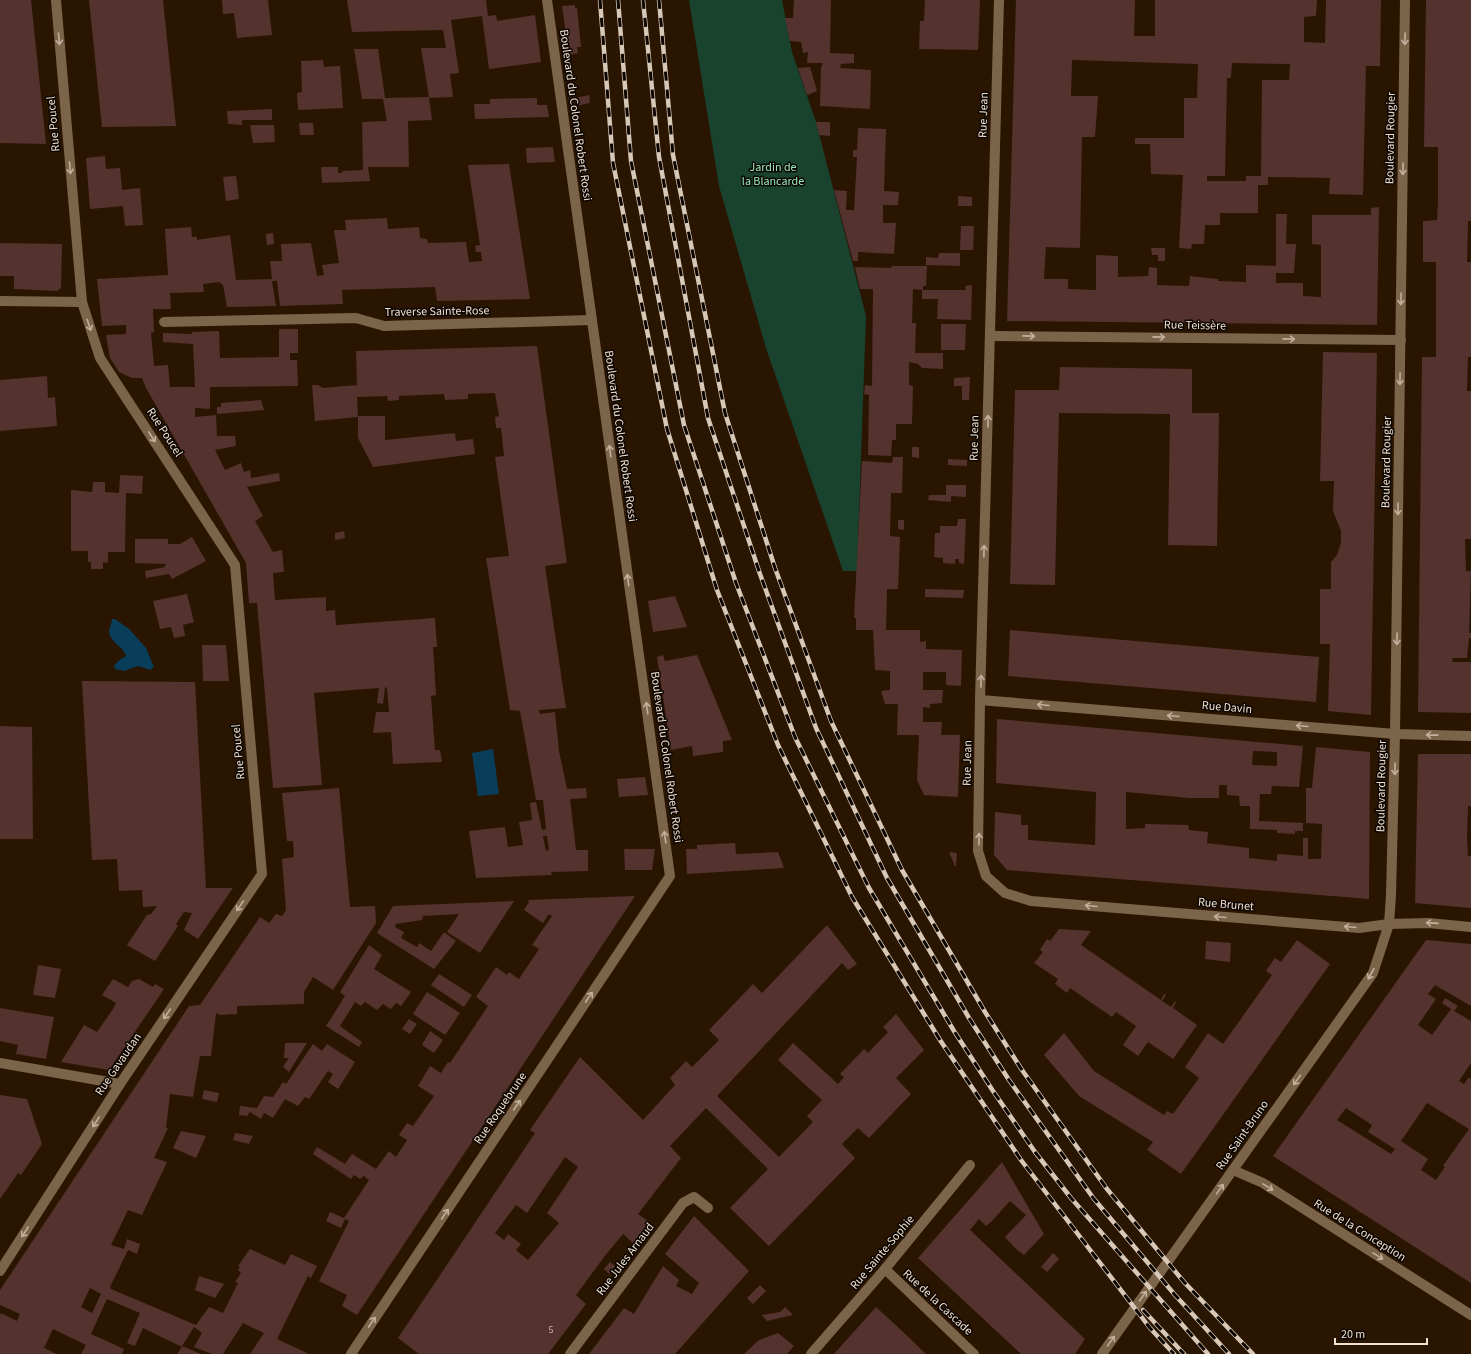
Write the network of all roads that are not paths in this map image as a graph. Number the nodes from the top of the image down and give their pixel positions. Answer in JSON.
{"nodes":[{"id":1,"x":56,"y":0,"type":"edge"},
{"id":2,"x":547,"y":0,"type":"edge"},
{"id":3,"x":999,"y":0,"type":"edge"},
{"id":4,"x":1405,"y":0,"type":"edge"},
{"id":5,"x":0,"y":301,"type":"edge"},
{"id":6,"x":82,"y":302,"type":"junction"},
{"id":7,"x":591,"y":320,"type":"junction"},
{"id":8,"x":164,"y":322,"type":"dead end"},
{"id":9,"x":990,"y":336,"type":"junction"},
{"id":10,"x":1401,"y":340,"type":"junction"},
{"id":11,"x":980,"y":700,"type":"junction"},
{"id":12,"x":1396,"y":734,"type":"junction"},
{"id":13,"x":1471,"y":736,"type":"edge"},
{"id":14,"x":262,"y":874,"type":"joint"},
{"id":15,"x":670,"y":876,"type":"joint"},
{"id":16,"x":986,"y":876,"type":"joint"},
{"id":17,"x":1389,"y":924,"type":"junction"},
{"id":18,"x":1471,"y":927,"type":"edge"},
{"id":19,"x":0,"y":1063,"type":"edge"},
{"id":20,"x":120,"y":1084,"type":"junction"},
{"id":21,"x":970,"y":1166,"type":"dead end"},
{"id":22,"x":1233,"y":1170,"type":"junction"},
{"id":23,"x":708,"y":1208,"type":"dead end"},
{"id":24,"x":885,"y":1269,"type":"junction"},
{"id":25,"x":0,"y":1271,"type":"edge"},
{"id":26,"x":1471,"y":1315,"type":"edge"},
{"id":27,"x":350,"y":1354,"type":"edge"},
{"id":28,"x":570,"y":1354,"type":"edge"},
{"id":29,"x":811,"y":1354,"type":"edge"},
{"id":30,"x":974,"y":1354,"type":"edge"},
{"id":31,"x":1102,"y":1354,"type":"edge"}],
"edges":[{"from":1,"to":6,"type":"street","name":"Rue Poucel","one_way":true},
{"from":2,"to":7,"type":"street","name":"Boulevard du Colonel Robert Rossi"},
{"from":3,"to":9,"type":"street","name":"Rue Jean"},
{"from":4,"to":10,"type":"street","name":"Boulevard Rougier","one_way":true},
{"from":5,"to":6,"type":"street"},
{"from":6,"to":14,"type":"street","name":"Rue Poucel","one_way":true},
{"from":7,"to":8,"type":"street","name":"Traverse Sainte-Rose"},
{"from":15,"to":7,"type":"street","name":"Boulevard du Colonel Robert Rossi","one_way":true},
{"from":9,"to":10,"type":"street","name":"Rue Teissère","one_way":true},
{"from":11,"to":9,"type":"street","name":"Rue Jean","one_way":true},
{"from":10,"to":12,"type":"street","name":"Boulevard Rougier","one_way":true},
{"from":12,"to":11,"type":"street","name":"Rue Davin","one_way":true},
{"from":16,"to":11,"type":"street","name":"Rue Jean","one_way":true},
{"from":13,"to":12,"type":"street","name":"Rue Davin","one_way":true},
{"from":12,"to":17,"type":"street","name":"Boulevard Rougier","one_way":true},
{"from":14,"to":20,"type":"street","name":"Rue Gavaudan","one_way":true},
{"from":27,"to":15,"type":"street","name":"Rue Roquebrune","one_way":true},
{"from":17,"to":16,"type":"street","name":"Rue Brunet","one_way":true},
{"from":18,"to":17,"type":"street","name":"Rue Brunet","one_way":true},
{"from":17,"to":22,"type":"street","name":"Rue Saint-Bruno","one_way":true},
{"from":19,"to":20,"type":"street"},
{"from":20,"to":25,"type":"street","name":"Rue Gavaudan","one_way":true},
{"from":21,"to":24,"type":"street","name":"Rue Sainte-Sophie"},
{"from":22,"to":26,"type":"street","name":"Rue de la Conception","one_way":true},
{"from":31,"to":22,"type":"street","name":"Rue Saint-Bruno","one_way":true},
{"from":23,"to":28,"type":"street","name":"Rue Jules Arnaud"},
{"from":24,"to":29,"type":"street","name":"Rue Sainte-Sophie"},
{"from":24,"to":30,"type":"street","name":"Rue de la Cascade"}]}
